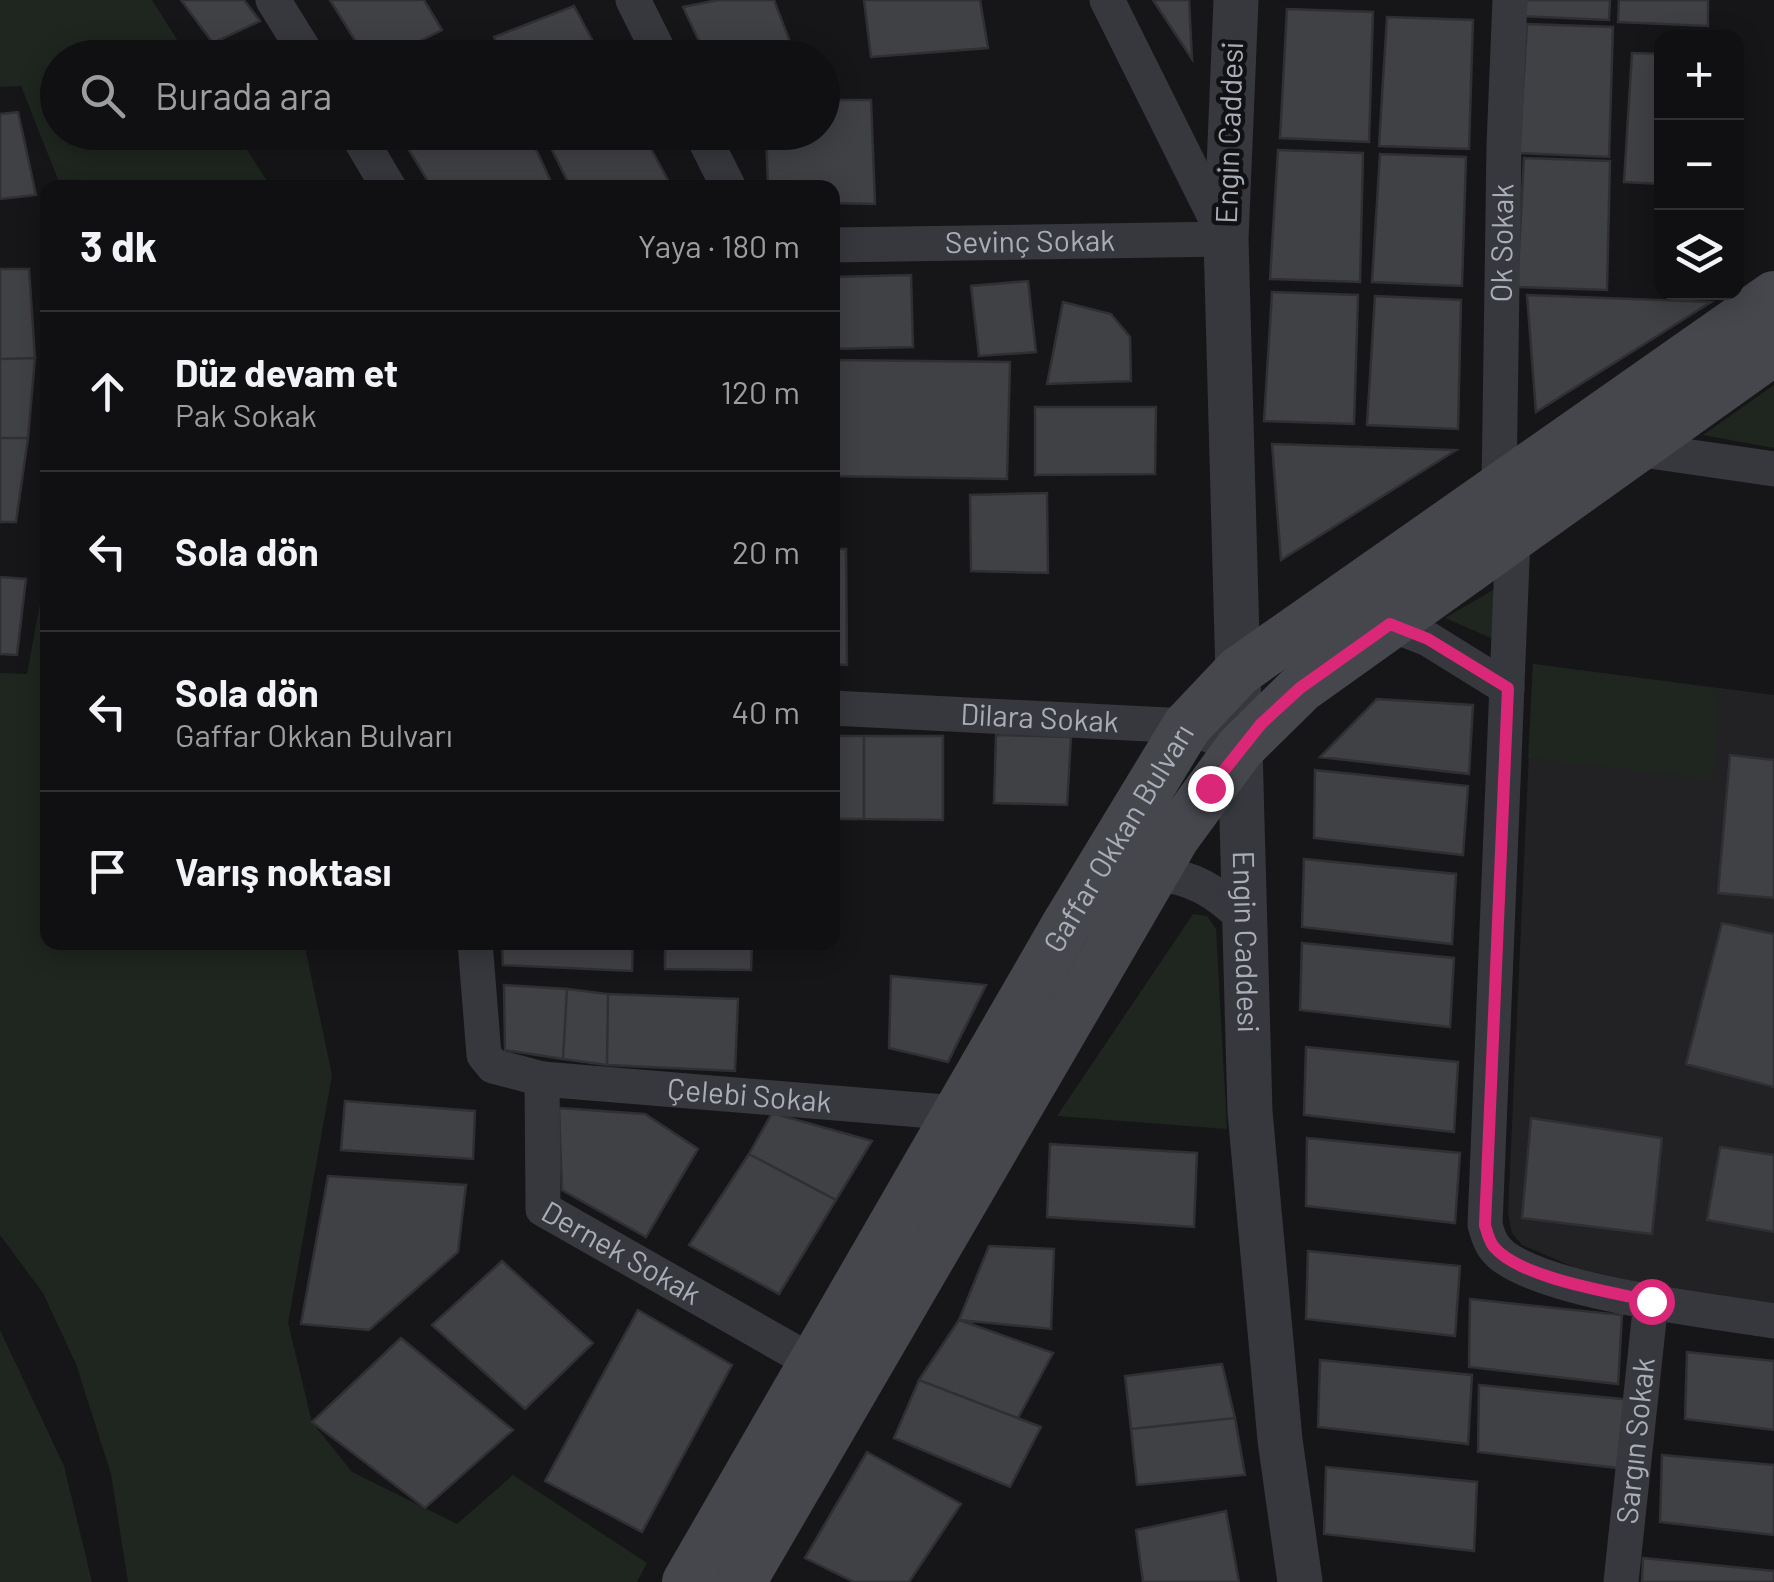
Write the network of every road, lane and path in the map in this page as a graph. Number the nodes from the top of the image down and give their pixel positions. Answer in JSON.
{"nodes":[{"id":1,"x":273,"y":0,"type":"edge"},
{"id":2,"x":632,"y":0,"type":"edge"},
{"id":3,"x":1107,"y":0,"type":"edge"},
{"id":4,"x":1236,"y":0,"type":"edge"},
{"id":5,"x":1510,"y":0,"type":"edge"},
{"id":6,"x":298,"y":40,"type":"edge"},
{"id":7,"x":653,"y":40,"type":"edge"},
{"id":8,"x":367,"y":150,"type":"edge"},
{"id":9,"x":710,"y":150,"type":"edge"},
{"id":10,"x":384,"y":180,"type":"edge"},
{"id":11,"x":725,"y":180,"type":"edge"},
{"id":12,"x":1226,"y":239,"type":"junction"},
{"id":13,"x":840,"y":245,"type":"edge"},
{"id":14,"x":1774,"y":296,"type":"edge"},
{"id":15,"x":1774,"y":350,"type":"edge"},
{"id":16,"x":1636,"y":449,"type":"junction"},
{"id":17,"x":1774,"y":470,"type":"edge"},
{"id":18,"x":1498,"y":488,"type":"junction"},
{"id":19,"x":1512,"y":537,"type":"junction"},
{"id":20,"x":1390,"y":624,"type":"junction"},
{"id":21,"x":1239,"y":671,"type":"junction"},
{"id":22,"x":1508,"y":688,"type":"junction"},
{"id":23,"x":840,"y":708,"type":"edge"},
{"id":24,"x":1187,"y":726,"type":"junction"},
{"id":25,"x":1240,"y":748,"type":"junction"},
{"id":26,"x":1154,"y":873,"type":"junction"},
{"id":27,"x":1245,"y":919,"type":"junction"},
{"id":28,"x":476,"y":950,"type":"edge"},
{"id":29,"x":542,"y":1079,"type":"junction"},
{"id":30,"x":957,"y":1113,"type":"junction"},
{"id":31,"x":1651,"y":1301,"type":"junction"},
{"id":32,"x":1774,"y":1321,"type":"edge"},
{"id":33,"x":812,"y":1362,"type":"junction"},
{"id":34,"x":686,"y":1582,"type":"edge"},
{"id":35,"x":741,"y":1582,"type":"edge"},
{"id":36,"x":1300,"y":1582,"type":"edge"},
{"id":37,"x":1622,"y":1582,"type":"edge"}],
"edges":[{"from":1,"to":6,"type":"street"},
{"from":2,"to":7,"type":"street"},
{"from":3,"to":12,"type":"street"},
{"from":4,"to":12,"type":"street","name":"Engin Caddesi"},
{"from":5,"to":18,"type":"street","name":"Ok Sokak"},
{"from":8,"to":10,"type":"street"},
{"from":9,"to":11,"type":"street"},
{"from":12,"to":13,"type":"street","name":"Sevinç Sokak"},
{"from":12,"to":21,"type":"street","name":"Engin Caddesi"},
{"from":14,"to":18,"type":"main road","name":"Gaffar Okkan Bulvarı"},
{"from":15,"to":16,"type":"main road","name":"Gaffar Okkan Bulvarı"},
{"from":16,"to":17,"type":"street"},
{"from":16,"to":19,"type":"main road","name":"Gaffar Okkan Bulvarı"},
{"from":18,"to":21,"type":"main road","name":"Gaffar Okkan Bulvarı"},
{"from":19,"to":20,"type":"main road","name":"Gaffar Okkan Bulvarı"},
{"from":19,"to":22,"type":"street"},
{"from":20,"to":22,"type":"street"},
{"from":20,"to":25,"type":"main road","name":"Gaffar Okkan Bulvarı"},
{"from":21,"to":24,"type":"main road","name":"Gaffar Okkan Bulvarı"},
{"from":21,"to":25,"type":"street","name":"Engin Caddesi"},
{"from":22,"to":31,"type":"street"},
{"from":23,"to":24,"type":"street","name":"Dilara Sokak"},
{"from":24,"to":25,"type":"street","name":"Dilara Sokak"},
{"from":24,"to":30,"type":"main road","name":"Gaffar Okkan Bulvarı"},
{"from":25,"to":26,"type":"main road","name":"Gaffar Okkan Bulvarı"},
{"from":25,"to":27,"type":"street","name":"Engin Caddesi"},
{"from":26,"to":27,"type":"street"},
{"from":26,"to":35,"type":"main road","name":"Gaffar Okkan Bulvarı"},
{"from":27,"to":36,"type":"street","name":"Engin Caddesi"},
{"from":28,"to":29,"type":"street"},
{"from":29,"to":30,"type":"street","name":"Çelebi Sokak"},
{"from":29,"to":33,"type":"street","name":"Dernek Sokak"},
{"from":30,"to":33,"type":"main road","name":"Gaffar Okkan Bulvarı"},
{"from":31,"to":32,"type":"street"},
{"from":31,"to":37,"type":"street","name":"Sargın Sokak"},
{"from":33,"to":34,"type":"main road","name":"Gaffar Okkan Bulvarı"}]}
